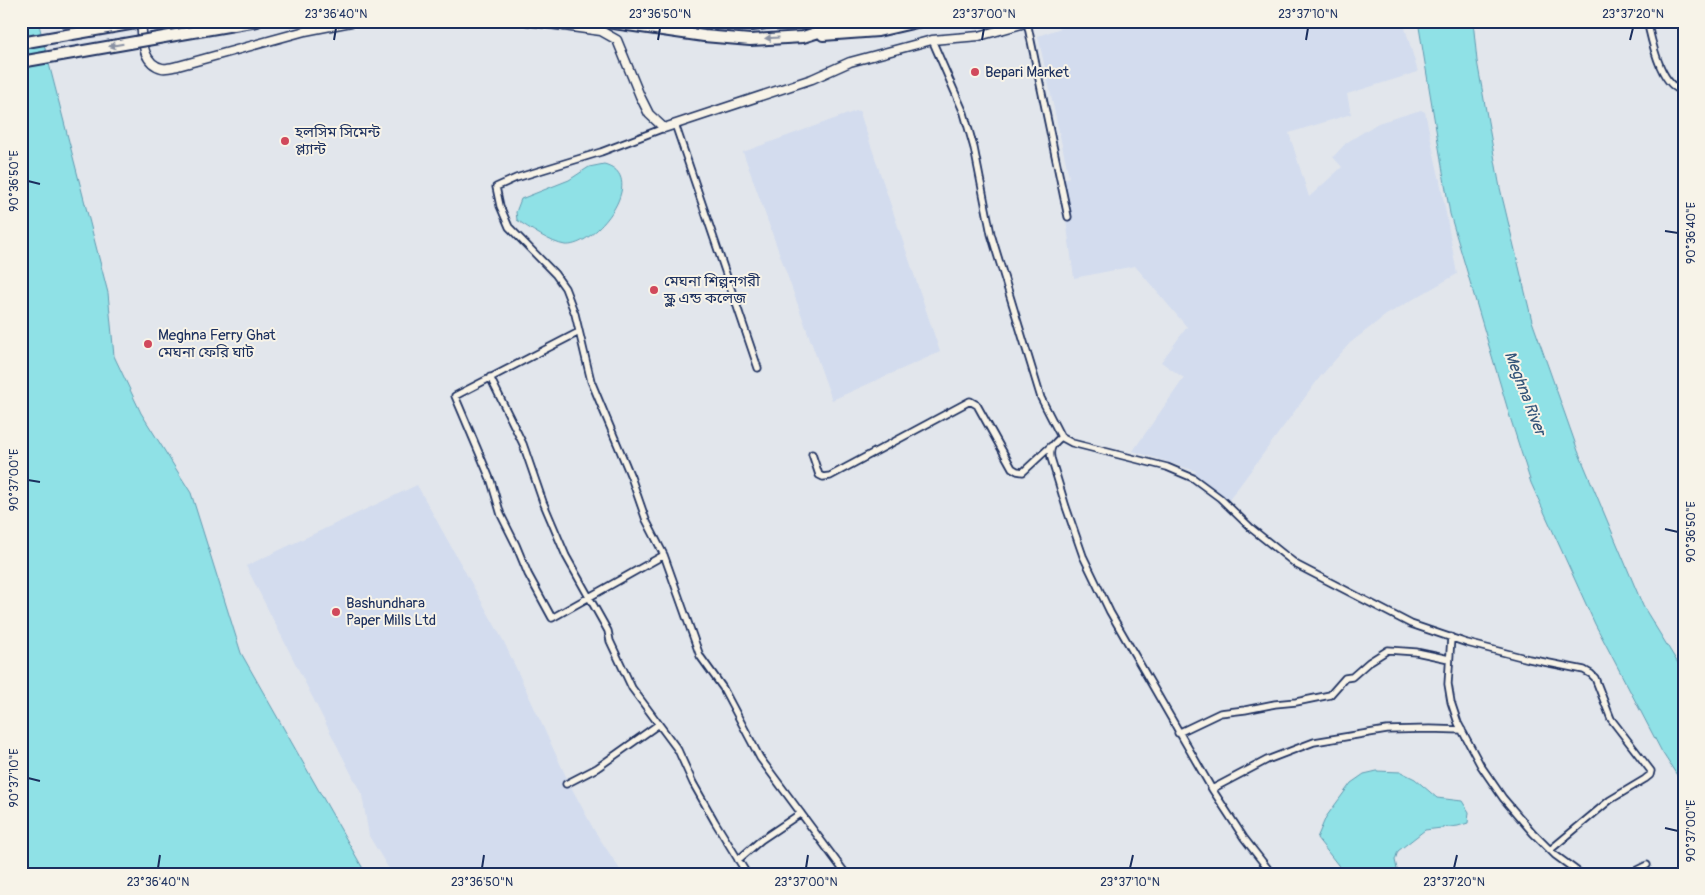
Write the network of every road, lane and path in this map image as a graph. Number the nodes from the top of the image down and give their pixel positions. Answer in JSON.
{"nodes":[{"id":1,"x":140,"y":21,"type":"edge"},
{"id":2,"x":147,"y":21,"type":"edge"},
{"id":3,"x":256,"y":21,"type":"edge"},
{"id":4,"x":356,"y":21,"type":"edge"},
{"id":5,"x":527,"y":21,"type":"edge"},
{"id":6,"x":600,"y":21,"type":"edge"},
{"id":7,"x":696,"y":21,"type":"edge"},
{"id":8,"x":780,"y":21,"type":"edge"},
{"id":9,"x":853,"y":21,"type":"edge"},
{"id":10,"x":920,"y":21,"type":"edge"},
{"id":11,"x":1647,"y":21,"type":"edge"},
{"id":12,"x":1030,"y":22,"type":"edge"},
{"id":13,"x":803,"y":37,"type":"junction"},
{"id":14,"x":932,"y":40,"type":"junction"},
{"id":15,"x":21,"y":43,"type":"edge"},
{"id":16,"x":21,"y":62,"type":"edge"},
{"id":17,"x":1684,"y":92,"type":"edge"},
{"id":18,"x":675,"y":124,"type":"junction"},
{"id":19,"x":664,"y":128,"type":"junction"},
{"id":20,"x":1068,"y":217,"type":"dead end"},
{"id":21,"x":579,"y":332,"type":"junction"},
{"id":22,"x":758,"y":368,"type":"dead end"},
{"id":23,"x":490,"y":377,"type":"junction"},
{"id":24,"x":1061,"y":437,"type":"junction"},
{"id":25,"x":1051,"y":446,"type":"junction"},
{"id":26,"x":812,"y":454,"type":"dead end"},
{"id":27,"x":664,"y":556,"type":"junction"},
{"id":28,"x":589,"y":598,"type":"junction"},
{"id":29,"x":1451,"y":637,"type":"junction"},
{"id":30,"x":1449,"y":659,"type":"junction"},
{"id":31,"x":659,"y":724,"type":"junction"},
{"id":32,"x":1462,"y":730,"type":"junction"},
{"id":33,"x":1178,"y":733,"type":"junction"},
{"id":34,"x":566,"y":784,"type":"dead end"},
{"id":35,"x":1212,"y":789,"type":"junction"},
{"id":36,"x":801,"y":813,"type":"junction"},
{"id":37,"x":1550,"y":850,"type":"junction"},
{"id":38,"x":738,"y":860,"type":"junction"},
{"id":39,"x":1647,"y":865,"type":"dead end"},
{"id":40,"x":747,"y":874,"type":"edge"},
{"id":41,"x":846,"y":874,"type":"edge"},
{"id":42,"x":1272,"y":874,"type":"edge"},
{"id":43,"x":1581,"y":874,"type":"edge"},
{"id":44,"x":1629,"y":874,"type":"edge"}],
"edges":[{"from":1,"to":4,"type":"street"},
{"from":2,"to":15,"type":"highway","bridge":true},
{"from":3,"to":16,"type":"highway","one_way":true,"bridge":true},
{"from":5,"to":19,"type":"street"},
{"from":13,"to":6,"type":"highway","one_way":true},
{"from":7,"to":8,"type":"highway"},
{"from":9,"to":13,"type":"highway"},
{"from":10,"to":13,"type":"highway"},
{"from":11,"to":17,"type":"street"},
{"from":12,"to":14,"type":"street"},
{"from":12,"to":20,"type":"street"},
{"from":14,"to":18,"type":"street"},
{"from":14,"to":24,"type":"street"},
{"from":18,"to":19,"type":"street"},
{"from":18,"to":22,"type":"street"},
{"from":19,"to":21,"type":"street"},
{"from":21,"to":23,"type":"street"},
{"from":21,"to":27,"type":"street"},
{"from":23,"to":28,"type":"street"},
{"from":23,"to":28,"type":"street"},
{"from":24,"to":25,"type":"street"},
{"from":24,"to":29,"type":"street"},
{"from":25,"to":26,"type":"street"},
{"from":25,"to":33,"type":"street"},
{"from":27,"to":28,"type":"street"},
{"from":27,"to":36,"type":"street"},
{"from":28,"to":31,"type":"street"},
{"from":29,"to":30,"type":"street"},
{"from":29,"to":37,"type":"street"},
{"from":30,"to":32,"type":"street"},
{"from":30,"to":33,"type":"street"},
{"from":31,"to":34,"type":"street"},
{"from":31,"to":38,"type":"street"},
{"from":32,"to":35,"type":"street"},
{"from":32,"to":37,"type":"street"},
{"from":33,"to":35,"type":"street"},
{"from":35,"to":42,"type":"street"},
{"from":36,"to":38,"type":"street"},
{"from":36,"to":41,"type":"street"},
{"from":37,"to":43,"type":"street"},
{"from":38,"to":40,"type":"street"},
{"from":39,"to":44,"type":"street"}]}
